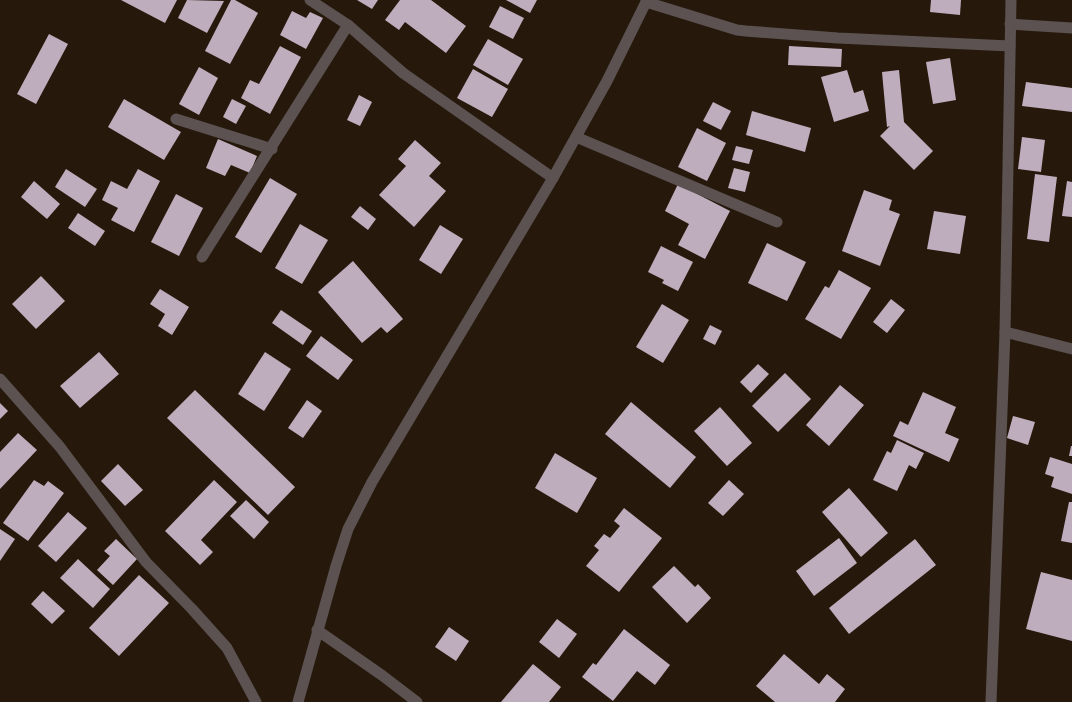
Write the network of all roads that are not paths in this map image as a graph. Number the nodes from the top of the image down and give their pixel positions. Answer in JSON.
{"nodes":[{"id":1,"x":310,"y":0,"type":"edge"},
{"id":2,"x":1011,"y":0,"type":"edge"},
{"id":3,"x":647,"y":1,"type":"edge"},
{"id":4,"x":1010,"y":24,"type":"junction"},
{"id":5,"x":348,"y":26,"type":"junction"},
{"id":6,"x":1072,"y":28,"type":"edge"},
{"id":7,"x":1010,"y":46,"type":"junction"},
{"id":8,"x":176,"y":119,"type":"dead end"},
{"id":9,"x":576,"y":137,"type":"junction"},
{"id":10,"x":272,"y":149,"type":"junction"},
{"id":11,"x":553,"y":178,"type":"junction"},
{"id":12,"x":777,"y":222,"type":"dead end"},
{"id":13,"x":202,"y":257,"type":"dead end"},
{"id":14,"x":1005,"y":332,"type":"junction"},
{"id":15,"x":1072,"y":349,"type":"edge"},
{"id":16,"x":0,"y":379,"type":"edge"},
{"id":17,"x":317,"y":630,"type":"junction"},
{"id":18,"x":256,"y":702,"type":"edge"},
{"id":19,"x":298,"y":702,"type":"edge"},
{"id":20,"x":417,"y":702,"type":"edge"},
{"id":21,"x":991,"y":702,"type":"edge"}],
"edges":[{"from":1,"to":5,"type":"street"},
{"from":2,"to":4,"type":"street"},
{"from":3,"to":7,"type":"street"},
{"from":3,"to":9,"type":"street"},
{"from":4,"to":6,"type":"street"},
{"from":4,"to":7,"type":"street"},
{"from":5,"to":10,"type":"street"},
{"from":5,"to":11,"type":"street"},
{"from":7,"to":14,"type":"street"},
{"from":8,"to":10,"type":"street"},
{"from":9,"to":11,"type":"street"},
{"from":9,"to":12,"type":"street"},
{"from":10,"to":13,"type":"street"},
{"from":11,"to":17,"type":"street"},
{"from":14,"to":15,"type":"street"},
{"from":14,"to":21,"type":"street"},
{"from":16,"to":18,"type":"street"},
{"from":17,"to":19,"type":"street"},
{"from":17,"to":20,"type":"street"}]}
